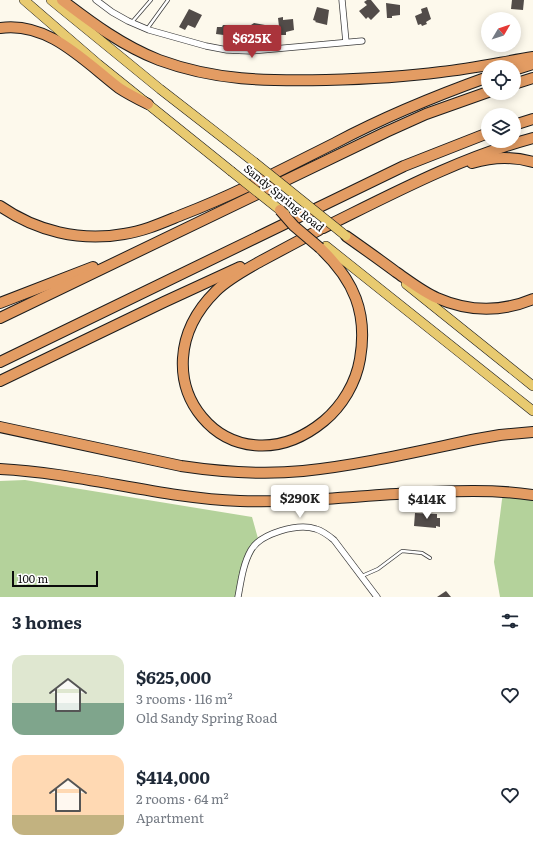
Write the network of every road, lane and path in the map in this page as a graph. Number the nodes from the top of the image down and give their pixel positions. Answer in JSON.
{"nodes":[{"id":1,"x":24,"y":0,"type":"edge"},
{"id":2,"x":51,"y":0,"type":"edge"},
{"id":3,"x":62,"y":0,"type":"edge"},
{"id":4,"x":96,"y":0,"type":"edge"},
{"id":5,"x":151,"y":0,"type":"edge"},
{"id":6,"x":168,"y":0,"type":"edge"},
{"id":7,"x":342,"y":0,"type":"edge"},
{"id":8,"x":131,"y":23,"type":"junction"},
{"id":9,"x":0,"y":28,"type":"edge"},
{"id":10,"x":147,"y":29,"type":"junction"},
{"id":11,"x":362,"y":41,"type":"dead end"},
{"id":12,"x":346,"y":42,"type":"junction"},
{"id":13,"x":533,"y":57,"type":"edge"},
{"id":14,"x":533,"y":64,"type":"edge"},
{"id":15,"x":521,"y":68,"type":"edge"},
{"id":16,"x":533,"y":78,"type":"edge"},
{"id":17,"x":481,"y":80,"type":"edge"},
{"id":18,"x":521,"y":82,"type":"edge"},
{"id":19,"x":481,"y":94,"type":"edge"},
{"id":20,"x":148,"y":104,"type":"junction"},
{"id":21,"x":533,"y":119,"type":"edge"},
{"id":22,"x":521,"y":122,"type":"edge"},
{"id":23,"x":481,"y":136,"type":"edge"},
{"id":24,"x":533,"y":138,"type":"edge"},
{"id":25,"x":533,"y":162,"type":"edge"},
{"id":26,"x":370,"y":205,"type":"junction"},
{"id":27,"x":0,"y":206,"type":"edge"},
{"id":28,"x":280,"y":210,"type":"joint"},
{"id":29,"x":320,"y":230,"type":"junction"},
{"id":30,"x":346,"y":236,"type":"junction"},
{"id":31,"x":323,"y":247,"type":"junction"},
{"id":32,"x":145,"y":248,"type":"junction"},
{"id":33,"x":533,"y":299,"type":"edge"},
{"id":34,"x":0,"y":303,"type":"edge"},
{"id":35,"x":0,"y":318,"type":"edge"},
{"id":36,"x":0,"y":362,"type":"edge"},
{"id":37,"x":0,"y":381,"type":"edge"},
{"id":38,"x":533,"y":386,"type":"edge"},
{"id":39,"x":531,"y":410,"type":"edge"},
{"id":40,"x":0,"y":427,"type":"edge"},
{"id":41,"x":533,"y":432,"type":"edge"},
{"id":42,"x":0,"y":469,"type":"edge"},
{"id":43,"x":533,"y":495,"type":"edge"},
{"id":44,"x":430,"y":558,"type":"dead end"},
{"id":45,"x":362,"y":576,"type":"junction"},
{"id":46,"x":238,"y":597,"type":"edge"},
{"id":47,"x":377,"y":597,"type":"edge"}],
"edges":[{"from":1,"to":20,"type":"main road","name":"Sandy Spring Road"},
{"from":2,"to":30,"type":"main road","name":"Sandy Spring Road","bridge":true},
{"from":3,"to":13,"type":"highway"},
{"from":4,"to":8,"type":"street"},
{"from":5,"to":8,"type":"lane"},
{"from":6,"to":10,"type":"lane"},
{"from":7,"to":12,"type":"street"},
{"from":8,"to":10,"type":"street"},
{"from":9,"to":20,"type":"highway"},
{"from":10,"to":12,"type":"street"},
{"from":11,"to":12,"type":"street"},
{"from":14,"to":15,"type":"highway"},
{"from":16,"to":18,"type":"highway"},
{"from":17,"to":27,"type":"highway"},
{"from":19,"to":32,"type":"highway"},
{"from":20,"to":28,"type":"main road","name":"Sandy Spring Road","bridge":true},
{"from":21,"to":22,"type":"highway"},
{"from":23,"to":36,"type":"highway"},
{"from":24,"to":26,"type":"highway"},
{"from":25,"to":26,"type":"highway"},
{"from":26,"to":29,"type":"highway"},
{"from":28,"to":31,"type":"highway","bridge":true},
{"from":29,"to":31,"type":"highway"},
{"from":29,"to":37,"type":"highway"},
{"from":30,"to":33,"type":"highway"},
{"from":30,"to":38,"type":"main road","name":"Sandy Spring Road"},
{"from":31,"to":39,"type":"main road","name":"Sandy Spring Road"},
{"from":32,"to":34,"type":"highway"},
{"from":32,"to":35,"type":"highway"},
{"from":40,"to":41,"type":"highway"},
{"from":42,"to":43,"type":"highway"},
{"from":44,"to":45,"type":"lane"},
{"from":45,"to":46,"type":"street"},
{"from":45,"to":47,"type":"street"}]}
